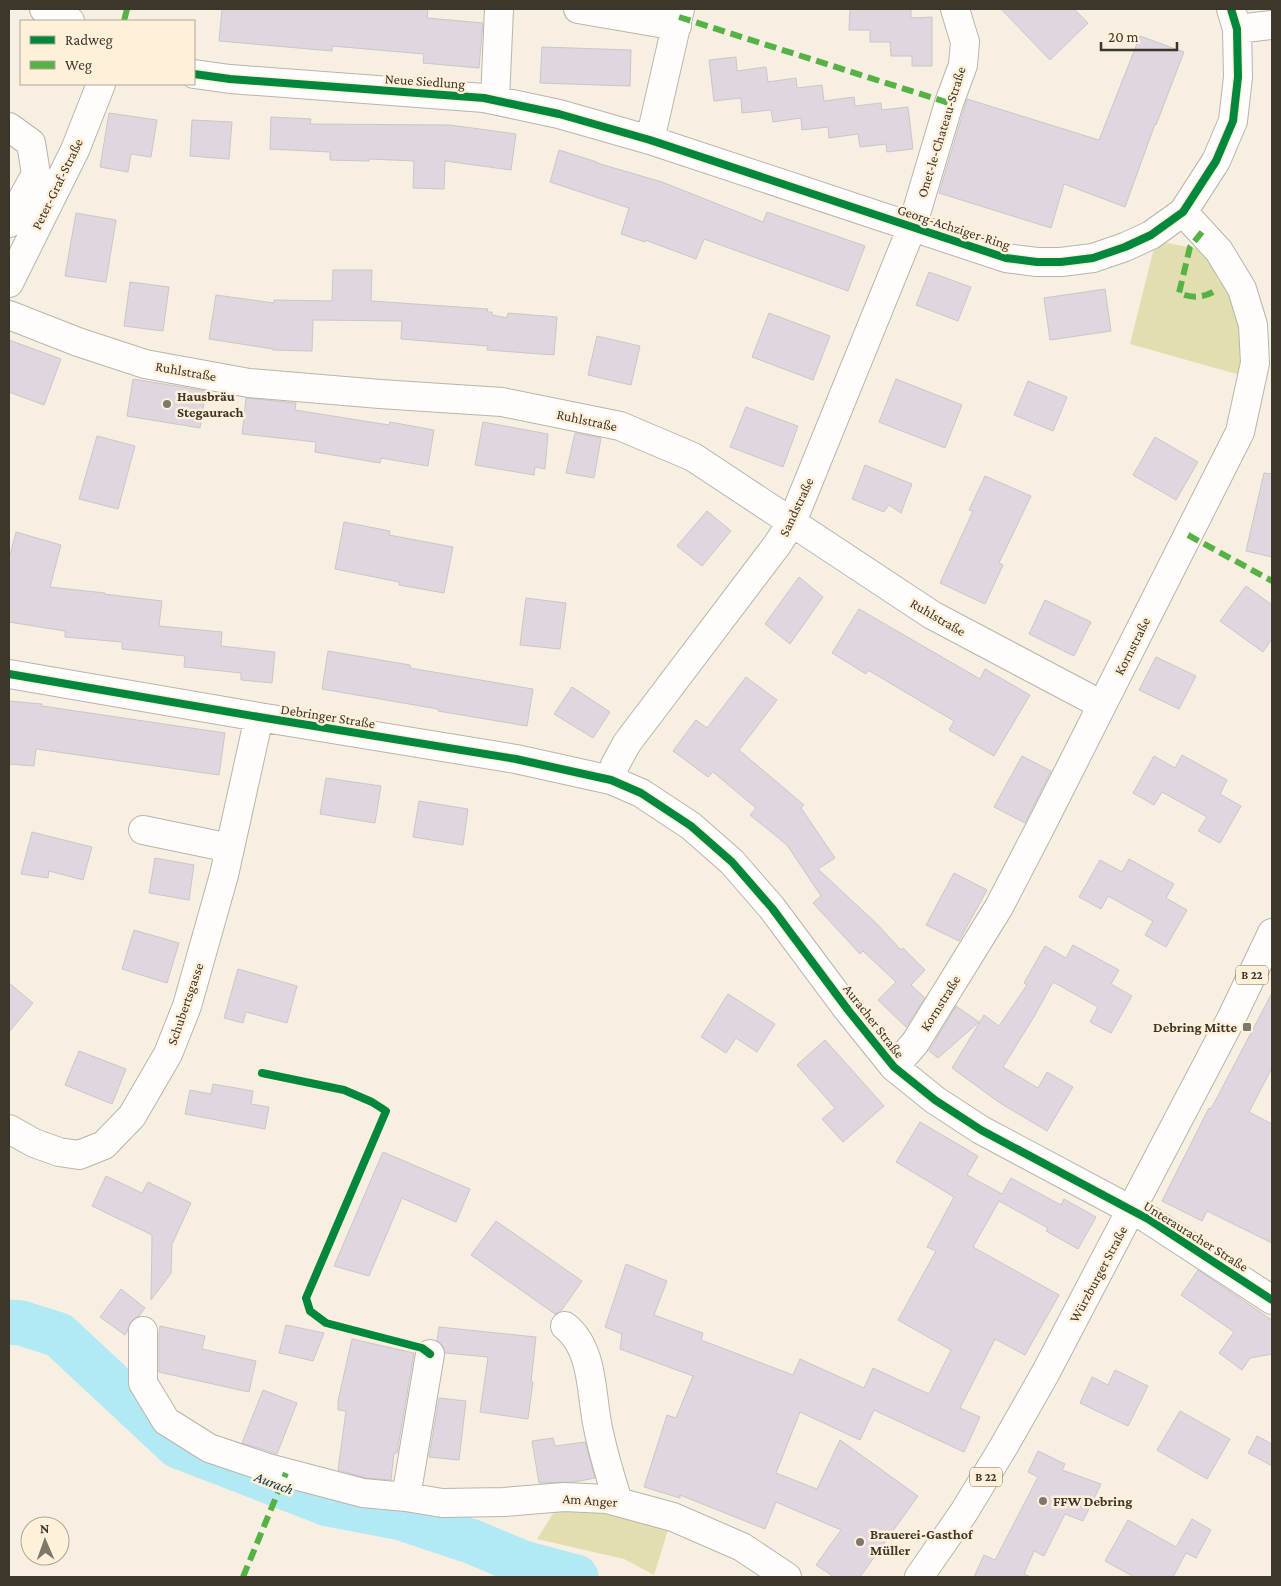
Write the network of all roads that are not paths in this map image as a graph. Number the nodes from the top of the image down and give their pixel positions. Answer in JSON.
{"nodes":[{"id":1,"x":44,"y":9,"type":"edge"},
{"id":2,"x":499,"y":9,"type":"edge"},
{"id":3,"x":578,"y":9,"type":"edge"},
{"id":4,"x":955,"y":9,"type":"edge"},
{"id":5,"x":678,"y":17,"type":"edge"},
{"id":6,"x":1234,"y":19,"type":"edge"},
{"id":7,"x":68,"y":20,"type":"edge"},
{"id":8,"x":1272,"y":25,"type":"edge"},
{"id":9,"x":195,"y":74,"type":"edge"},
{"id":10,"x":101,"y":85,"type":"edge"},
{"id":11,"x":495,"y":100,"type":"junction"},
{"id":12,"x":9,"y":127,"type":"edge"},
{"id":13,"x":650,"y":140,"type":"junction"},
{"id":14,"x":1183,"y":212,"type":"junction"},
{"id":15,"x":9,"y":223,"type":"edge"},
{"id":16,"x":912,"y":227,"type":"junction"},
{"id":17,"x":9,"y":283,"type":"edge"},
{"id":18,"x":9,"y":314,"type":"edge"},
{"id":19,"x":792,"y":522,"type":"junction"},
{"id":20,"x":9,"y":674,"type":"edge"},
{"id":21,"x":1102,"y":705,"type":"junction"},
{"id":22,"x":259,"y":718,"type":"junction"},
{"id":23,"x":611,"y":780,"type":"junction"},
{"id":24,"x":641,"y":793,"type":"joint"},
{"id":25,"x":143,"y":830,"type":"dead end"},
{"id":26,"x":230,"y":848,"type":"junction"},
{"id":27,"x":1272,"y":933,"type":"edge"},
{"id":28,"x":894,"y":1068,"type":"junction"},
{"id":29,"x":9,"y":1128,"type":"edge"},
{"id":30,"x":1132,"y":1210,"type":"junction"},
{"id":31,"x":1272,"y":1300,"type":"edge"},
{"id":32,"x":565,"y":1326,"type":"dead end"},
{"id":33,"x":143,"y":1331,"type":"dead end"},
{"id":34,"x":430,"y":1354,"type":"dead end"},
{"id":35,"x":406,"y":1497,"type":"junction"},
{"id":36,"x":618,"y":1501,"type":"junction"},
{"id":37,"x":787,"y":1577,"type":"edge"},
{"id":38,"x":919,"y":1577,"type":"edge"}],
"edges":[{"from":1,"to":7,"type":"street"},
{"from":2,"to":11,"type":"street"},
{"from":3,"to":5,"type":"street"},
{"from":4,"to":16,"type":"street","name":"Onet-le-Chateau-Straße"},
{"from":5,"to":13,"type":"street"},
{"from":6,"to":8,"type":"street"},
{"from":6,"to":14,"type":"street","name":"Georg-Achziger-Ring"},
{"from":9,"to":11,"type":"street","name":"Neue Siedlung"},
{"from":10,"to":17,"type":"street","name":"Peter-Graf-Straße"},
{"from":11,"to":13,"type":"street","name":"Neue Siedlung"},
{"from":12,"to":15,"type":"street"},
{"from":13,"to":16,"type":"street","name":"Georg-Achziger-Ring"},
{"from":14,"to":16,"type":"street","name":"Georg-Achziger-Ring"},
{"from":14,"to":21,"type":"street","name":"Kornstraße"},
{"from":16,"to":19,"type":"street","name":"Sandstraße"},
{"from":18,"to":19,"type":"street","name":"Ruhlstraße"},
{"from":19,"to":21,"type":"street","name":"Ruhlstraße"},
{"from":19,"to":23,"type":"street","name":"Sandstraße"},
{"from":20,"to":22,"type":"street","name":"Debringer Straße"},
{"from":21,"to":28,"type":"street","name":"Kornstraße"},
{"from":22,"to":23,"type":"street","name":"Debringer Straße"},
{"from":22,"to":26,"type":"street","name":"Schubertsgasse"},
{"from":23,"to":24,"type":"street","name":"Debringer Straße"},
{"from":24,"to":28,"type":"street","name":"Auracher Straße"},
{"from":25,"to":26,"type":"street"},
{"from":26,"to":29,"type":"street","name":"Schubertsgasse"},
{"from":27,"to":30,"type":"street","name":"Würzburger Straße","number":"B 22"},
{"from":28,"to":30,"type":"street","name":"Auracher Straße"},
{"from":30,"to":31,"type":"street","name":"Unterauracher Straße"},
{"from":30,"to":38,"type":"street","name":"Würzburger Straße","number":"B 22"},
{"from":32,"to":36,"type":"street"},
{"from":33,"to":35,"type":"street","name":"Am Anger"},
{"from":34,"to":35,"type":"street"},
{"from":35,"to":36,"type":"street","name":"Am Anger"},
{"from":36,"to":37,"type":"street","name":"Am Anger"}]}
